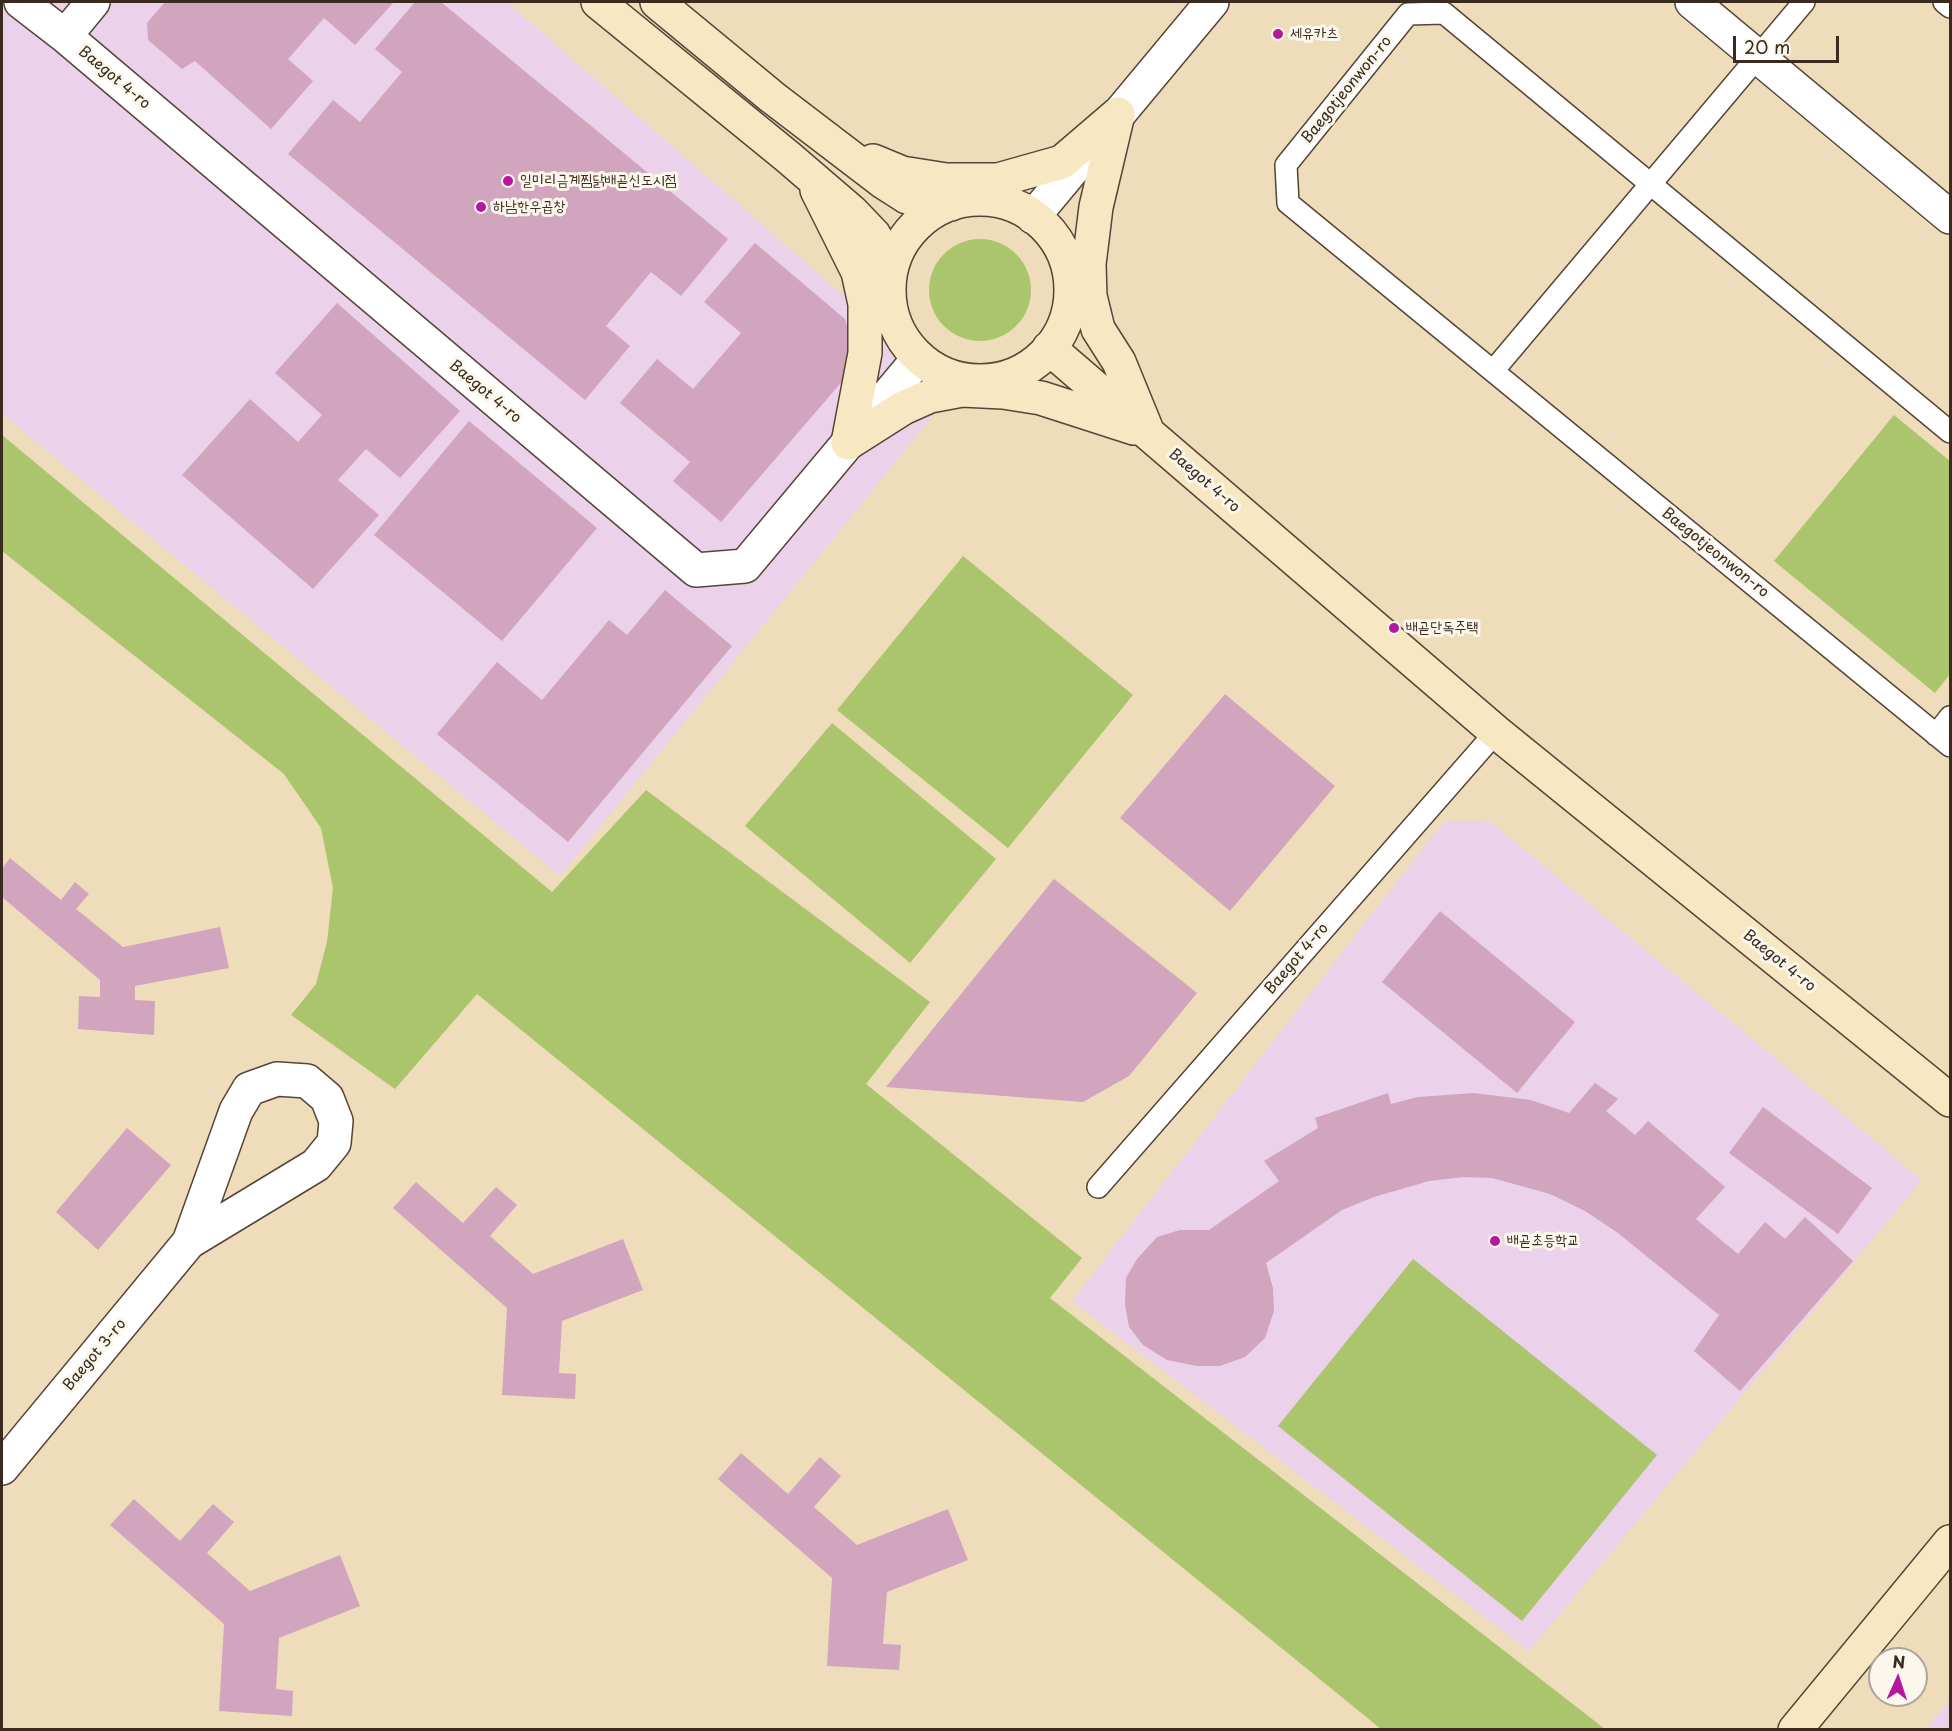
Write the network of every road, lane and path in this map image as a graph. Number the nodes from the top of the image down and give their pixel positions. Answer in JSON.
{"nodes":[{"id":1,"x":21,"y":2,"type":"edge"},
{"id":2,"x":93,"y":2,"type":"edge"},
{"id":3,"x":598,"y":2,"type":"edge"},
{"id":4,"x":657,"y":2,"type":"edge"},
{"id":5,"x":1212,"y":2,"type":"edge"},
{"id":6,"x":1692,"y":2,"type":"edge"},
{"id":7,"x":1804,"y":2,"type":"edge"},
{"id":8,"x":1944,"y":2,"type":"edge"},
{"id":9,"x":1950,"y":7,"type":"edge"},
{"id":10,"x":65,"y":36,"type":"junction"},
{"id":11,"x":1758,"y":56,"type":"junction"},
{"id":12,"x":1118,"y":114,"type":"junction"},
{"id":13,"x":837,"y":147,"type":"junction"},
{"id":14,"x":810,"y":176,"type":"junction"},
{"id":15,"x":1650,"y":181,"type":"junction"},
{"id":16,"x":951,"y":204,"type":"junction"},
{"id":17,"x":1033,"y":216,"type":"junction"},
{"id":18,"x":1950,"y":217,"type":"edge"},
{"id":19,"x":890,"y":271,"type":"junction"},
{"id":20,"x":1049,"y":348,"type":"junction"},
{"id":21,"x":919,"y":358,"type":"junction"},
{"id":22,"x":1493,"y":371,"type":"junction"},
{"id":23,"x":1950,"y":432,"type":"edge"},
{"id":24,"x":1148,"y":433,"type":"junction"},
{"id":25,"x":848,"y":443,"type":"junction"},
{"id":26,"x":1950,"y":717,"type":"edge"},
{"id":27,"x":1496,"y":732,"type":"junction"},
{"id":28,"x":1943,"y":741,"type":"edge"},
{"id":29,"x":1950,"y":1100,"type":"edge"},
{"id":30,"x":1098,"y":1187,"type":"dead end"},
{"id":31,"x":189,"y":1242,"type":"junction"},
{"id":32,"x":2,"y":1468,"type":"edge"},
{"id":33,"x":1950,"y":1542,"type":"edge"},
{"id":34,"x":1795,"y":1730,"type":"edge"}],
"edges":[{"from":1,"to":10,"type":"street"},
{"from":2,"to":10,"type":"street","name":"Baegot 4-ro"},
{"from":3,"to":14,"type":"main road"},
{"from":4,"to":13,"type":"main road"},
{"from":5,"to":12,"type":"street"},
{"from":6,"to":11,"type":"street"},
{"from":7,"to":11,"type":"lane"},
{"from":8,"to":9,"type":"lane"},
{"from":10,"to":25,"type":"street","name":"Baegot 4-ro"},
{"from":11,"to":15,"type":"lane"},
{"from":11,"to":18,"type":"street"},
{"from":12,"to":13,"type":"main road"},
{"from":12,"to":17,"type":"street"},
{"from":12,"to":24,"type":"main road"},
{"from":13,"to":16,"type":"main road"},
{"from":14,"to":19,"type":"main road"},
{"from":14,"to":25,"type":"main road"},
{"from":15,"to":22,"type":"lane"},
{"from":15,"to":22,"type":"lane","name":"Baegotjeonwon-ro"},
{"from":15,"to":23,"type":"lane","name":"Baegotjeonwon-ro"},
{"from":16,"to":17,"type":"main road"},
{"from":16,"to":19,"type":"main road"},
{"from":17,"to":20,"type":"main road"},
{"from":19,"to":21,"type":"main road"},
{"from":20,"to":21,"type":"main road"},
{"from":20,"to":24,"type":"main road","name":"Baegot 4-ro"},
{"from":21,"to":25,"type":"street","name":"Baegot 4-ro"},
{"from":22,"to":28,"type":"lane","name":"Baegotjeonwon-ro"},
{"from":24,"to":25,"type":"main road"},
{"from":24,"to":27,"type":"main road","name":"Baegot 4-ro"},
{"from":26,"to":28,"type":"lane","name":"Baegotjeonwon-ro"},
{"from":27,"to":29,"type":"main road","name":"Baegot 4-ro"},
{"from":27,"to":30,"type":"lane","name":"Baegot 4-ro"},
{"from":31,"to":31,"type":"street"},
{"from":31,"to":32,"type":"street","name":"Baegot 3-ro"},
{"from":33,"to":34,"type":"main road"}]}
